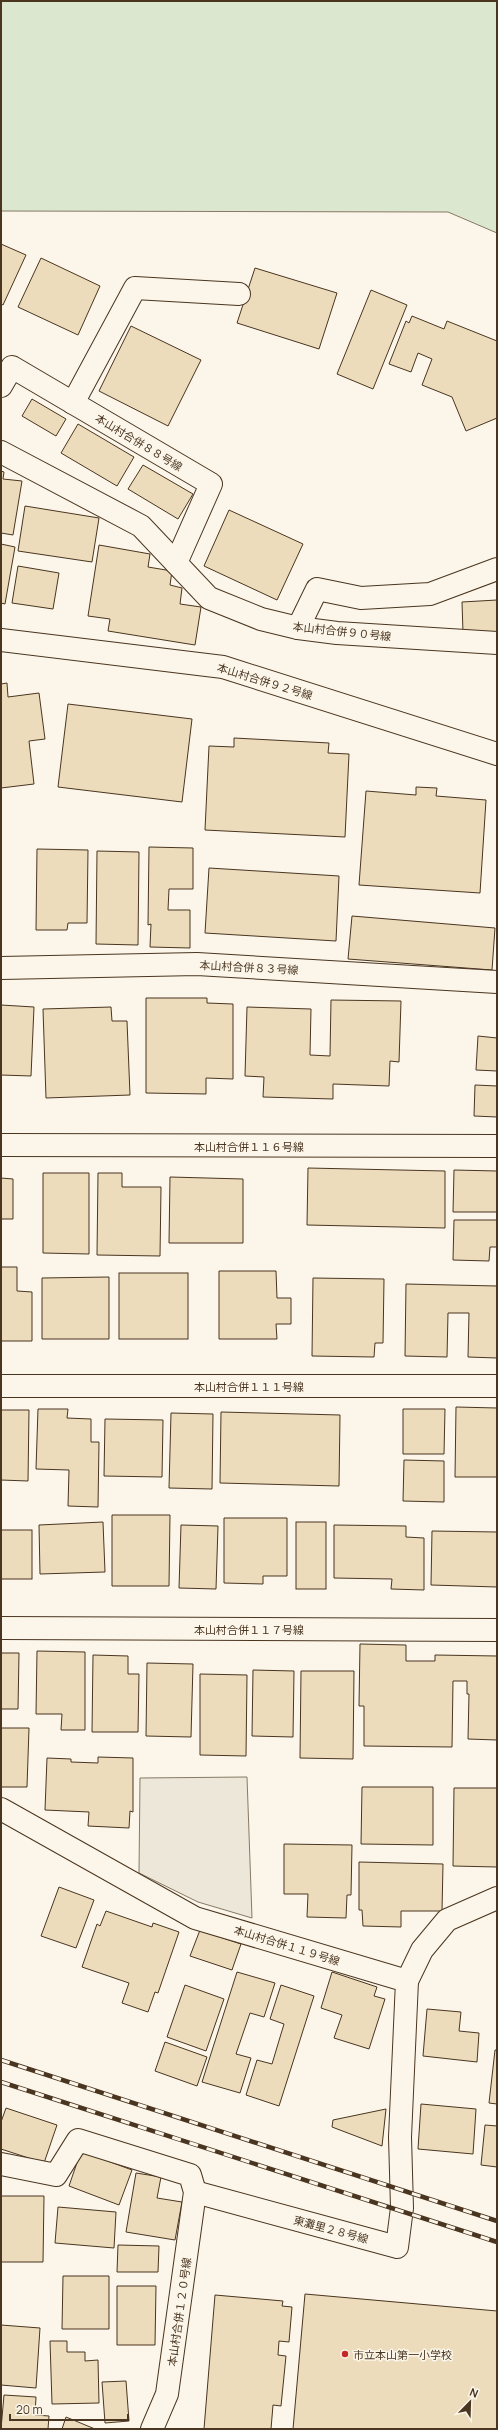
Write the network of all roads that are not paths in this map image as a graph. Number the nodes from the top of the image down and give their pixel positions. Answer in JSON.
{"nodes":[{"id":1,"x":239,"y":294,"type":"dead end"},
{"id":2,"x":1,"y":386,"type":"edge"},
{"id":3,"x":73,"y":403,"type":"junction"},
{"id":4,"x":1,"y":452,"type":"edge"},
{"id":5,"x":176,"y":563,"type":"junction"},
{"id":6,"x":497,"y":569,"type":"edge"},
{"id":7,"x":298,"y":628,"type":"junction"},
{"id":8,"x":1,"y":640,"type":"edge"},
{"id":9,"x":497,"y":643,"type":"edge"},
{"id":10,"x":497,"y":754,"type":"edge"},
{"id":11,"x":1,"y":968,"type":"edge"},
{"id":12,"x":497,"y":982,"type":"edge"},
{"id":13,"x":1,"y":1145,"type":"edge"},
{"id":14,"x":497,"y":1146,"type":"edge"},
{"id":15,"x":1,"y":1386,"type":"edge"},
{"id":16,"x":497,"y":1386,"type":"edge"},
{"id":17,"x":1,"y":1628,"type":"edge"},
{"id":18,"x":497,"y":1630,"type":"edge"},
{"id":19,"x":1,"y":1809,"type":"edge"},
{"id":20,"x":497,"y":1898,"type":"edge"},
{"id":21,"x":407,"y":1981,"type":"junction"},
{"id":22,"x":1,"y":2164,"type":"edge"},
{"id":23,"x":195,"y":2192,"type":"junction"},
{"id":24,"x":152,"y":2429,"type":"edge"}],
"edges":[{"from":1,"to":3,"type":"street"},
{"from":2,"to":3,"type":"street","name":"本山村合併８８号線"},
{"from":3,"to":5,"type":"street","name":"本山村合併８８号線"},
{"from":4,"to":5,"type":"street","name":"本山村合併９０号線"},
{"from":5,"to":7,"type":"street","name":"本山村合併９０号線"},
{"from":6,"to":7,"type":"street"},
{"from":7,"to":9,"type":"street","name":"本山村合併９０号線"},
{"from":8,"to":10,"type":"street","name":"本山村合併９２号線"},
{"from":11,"to":12,"type":"street","name":"本山村合併８３号線"},
{"from":13,"to":14,"type":"street","name":"本山村合併１１６号線"},
{"from":15,"to":16,"type":"street","name":"本山村合併１１１号線"},
{"from":17,"to":18,"type":"street","name":"本山村合併１１７号線"},
{"from":19,"to":21,"type":"street","name":"本山村合併１１９号線"},
{"from":20,"to":21,"type":"street"},
{"from":21,"to":23,"type":"street","name":"東灘里２８号線"},
{"from":22,"to":23,"type":"street"},
{"from":23,"to":24,"type":"street","name":"本山村合併１２０号線"}]}
